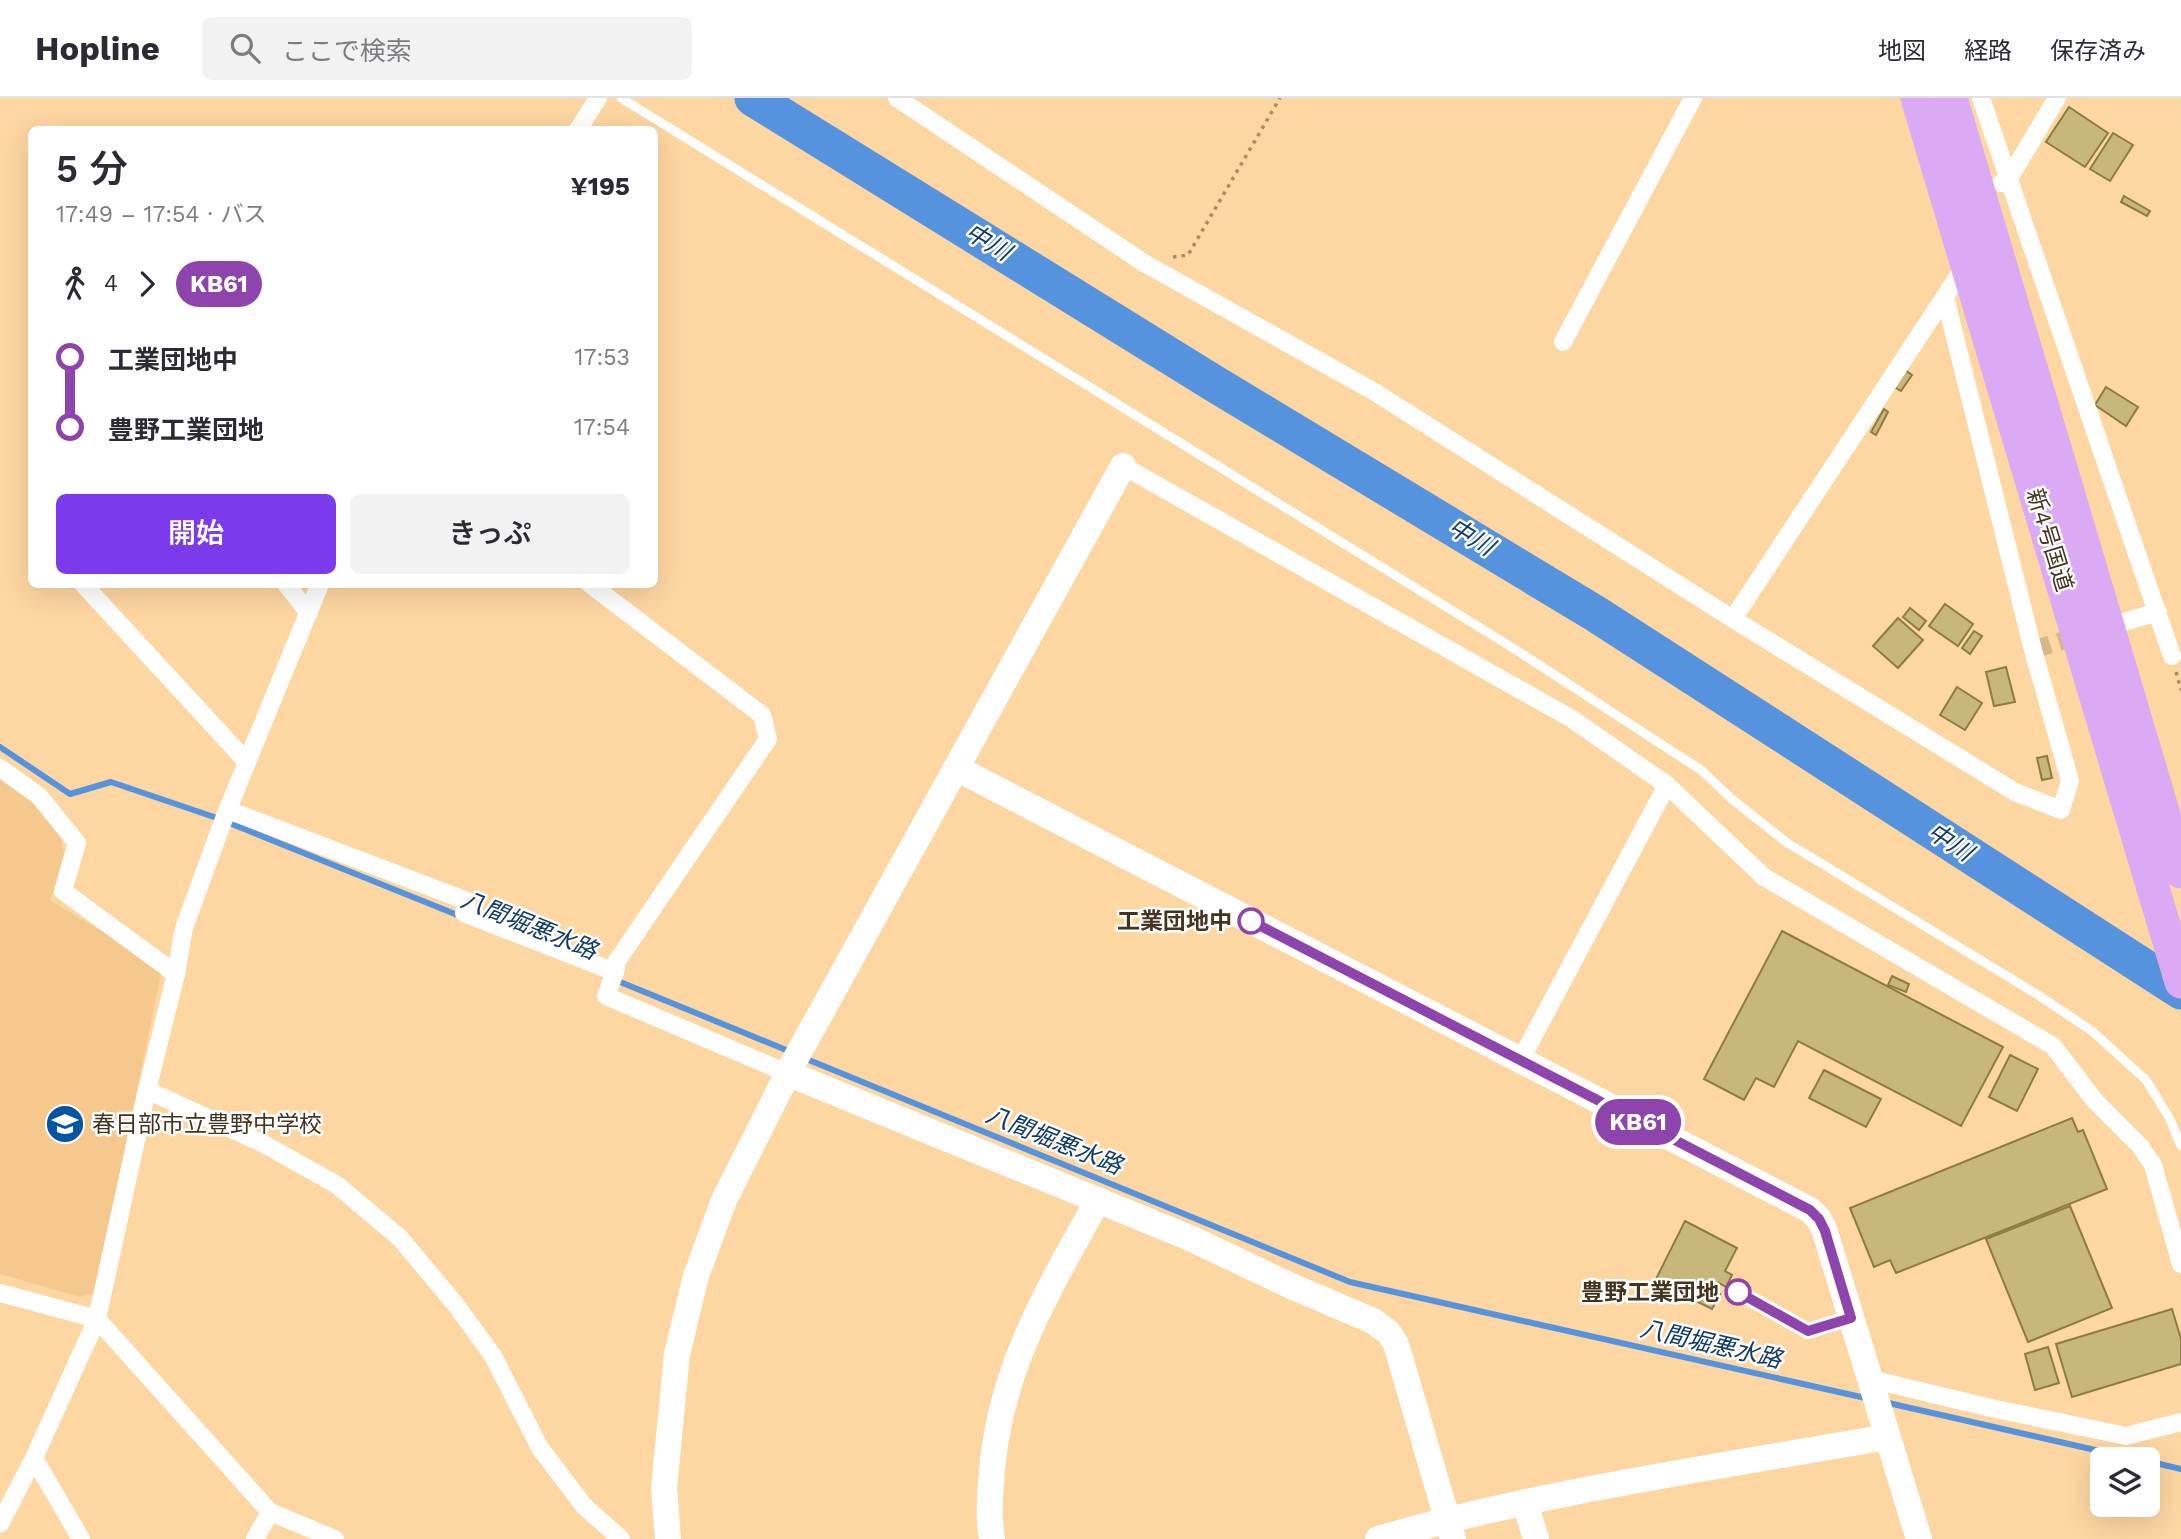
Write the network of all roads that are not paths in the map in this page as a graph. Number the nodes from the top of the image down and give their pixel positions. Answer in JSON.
{"nodes":[{"id":1,"x":598,"y":98,"type":"edge"},
{"id":2,"x":621,"y":98,"type":"edge"},
{"id":3,"x":897,"y":98,"type":"edge"},
{"id":4,"x":1693,"y":98,"type":"edge"},
{"id":5,"x":1917,"y":98,"type":"edge"},
{"id":6,"x":2057,"y":98,"type":"edge"},
{"id":7,"x":1976,"y":99,"type":"edge"},
{"id":8,"x":580,"y":126,"type":"edge"},
{"id":9,"x":1993,"y":185,"type":"junction"},
{"id":10,"x":1967,"y":263,"type":"junction"},
{"id":11,"x":1945,"y":297,"type":"junction"},
{"id":12,"x":1563,"y":342,"type":"dead end"},
{"id":13,"x":1124,"y":466,"type":"joint"},
{"id":14,"x":86,"y":588,"type":"edge"},
{"id":15,"x":289,"y":588,"type":"edge"},
{"id":16,"x":318,"y":588,"type":"edge"},
{"id":17,"x":595,"y":588,"type":"edge"},
{"id":18,"x":309,"y":612,"type":"junction"},
{"id":19,"x":2158,"y":612,"type":"junction"},
{"id":20,"x":1733,"y":619,"type":"junction"},
{"id":21,"x":2127,"y":621,"type":"dead end"},
{"id":22,"x":2172,"y":656,"type":"dead end"},
{"id":23,"x":247,"y":762,"type":"junction"},
{"id":24,"x":0,"y":768,"type":"edge"},
{"id":25,"x":956,"y":768,"type":"junction"},
{"id":26,"x":1667,"y":785,"type":"junction"},
{"id":27,"x":224,"y":820,"type":"junction"},
{"id":28,"x":2181,"y":872,"type":"edge"},
{"id":29,"x":615,"y":973,"type":"junction"},
{"id":30,"x":176,"y":974,"type":"junction"},
{"id":31,"x":2181,"y":982,"type":"edge"},
{"id":32,"x":1520,"y":1061,"type":"junction"},
{"id":33,"x":789,"y":1070,"type":"junction"},
{"id":34,"x":148,"y":1090,"type":"junction"},
{"id":35,"x":2181,"y":1146,"type":"edge"},
{"id":36,"x":1098,"y":1200,"type":"junction"},
{"id":37,"x":2181,"y":1265,"type":"edge"},
{"id":38,"x":1737,"y":1290,"type":"dead end"},
{"id":39,"x":0,"y":1293,"type":"edge"},
{"id":40,"x":1851,"y":1318,"type":"junction"},
{"id":41,"x":97,"y":1319,"type":"junction"},
{"id":42,"x":1871,"y":1382,"type":"junction"},
{"id":43,"x":2181,"y":1422,"type":"edge"},
{"id":44,"x":1884,"y":1426,"type":"junction"},
{"id":45,"x":34,"y":1458,"type":"junction"},
{"id":46,"x":1525,"y":1502,"type":"junction"},
{"id":47,"x":270,"y":1512,"type":"junction"},
{"id":48,"x":0,"y":1524,"type":"edge"},
{"id":49,"x":1450,"y":1529,"type":"edge"},
{"id":50,"x":81,"y":1539,"type":"edge"},
{"id":51,"x":255,"y":1539,"type":"edge"},
{"id":52,"x":335,"y":1539,"type":"edge"},
{"id":53,"x":621,"y":1539,"type":"edge"},
{"id":54,"x":668,"y":1539,"type":"edge"},
{"id":55,"x":992,"y":1539,"type":"edge"},
{"id":56,"x":1378,"y":1539,"type":"edge"},
{"id":57,"x":1536,"y":1539,"type":"edge"},
{"id":58,"x":1919,"y":1539,"type":"edge"}],
"edges":[{"from":1,"to":8,"type":"street"},
{"from":2,"to":35,"type":"lane"},
{"from":3,"to":20,"type":"street"},
{"from":4,"to":12,"type":"street"},
{"from":5,"to":10,"type":"highway","name":"新4号国道"},
{"from":6,"to":9,"type":"street"},
{"from":7,"to":9,"type":"highway","name":"新4号国道"},
{"from":9,"to":19,"type":"street"},
{"from":9,"to":28,"type":"highway","name":"新4号国道"},
{"from":10,"to":11,"type":"street"},
{"from":10,"to":31,"type":"highway","name":"新4号国道"},
{"from":11,"to":20,"type":"street"},
{"from":11,"to":20,"type":"street"},
{"from":13,"to":25,"type":"street"},
{"from":13,"to":26,"type":"street"},
{"from":14,"to":23,"type":"street"},
{"from":15,"to":18,"type":"street"},
{"from":16,"to":18,"type":"street"},
{"from":17,"to":29,"type":"street"},
{"from":18,"to":23,"type":"street"},
{"from":19,"to":21,"type":"street"},
{"from":19,"to":22,"type":"street"},
{"from":23,"to":27,"type":"street"},
{"from":24,"to":30,"type":"street"},
{"from":25,"to":32,"type":"street"},
{"from":25,"to":33,"type":"street"},
{"from":26,"to":32,"type":"street"},
{"from":26,"to":37,"type":"street"},
{"from":27,"to":29,"type":"street"},
{"from":27,"to":30,"type":"street"},
{"from":29,"to":33,"type":"street"},
{"from":30,"to":34,"type":"street"},
{"from":32,"to":40,"type":"street"},
{"from":33,"to":36,"type":"street"},
{"from":33,"to":54,"type":"street"},
{"from":34,"to":41,"type":"street"},
{"from":34,"to":53,"type":"street"},
{"from":36,"to":49,"type":"street"},
{"from":36,"to":55,"type":"street"},
{"from":38,"to":40,"type":"lane"},
{"from":39,"to":41,"type":"street"},
{"from":40,"to":42,"type":"street"},
{"from":41,"to":45,"type":"street"},
{"from":41,"to":47,"type":"street"},
{"from":42,"to":43,"type":"street"},
{"from":42,"to":44,"type":"street"},
{"from":44,"to":46,"type":"street"},
{"from":44,"to":58,"type":"street"},
{"from":45,"to":48,"type":"street"},
{"from":45,"to":50,"type":"street"},
{"from":46,"to":49,"type":"street"},
{"from":46,"to":57,"type":"street"},
{"from":47,"to":51,"type":"street"},
{"from":47,"to":52,"type":"street"},
{"from":49,"to":56,"type":"street"}]}
